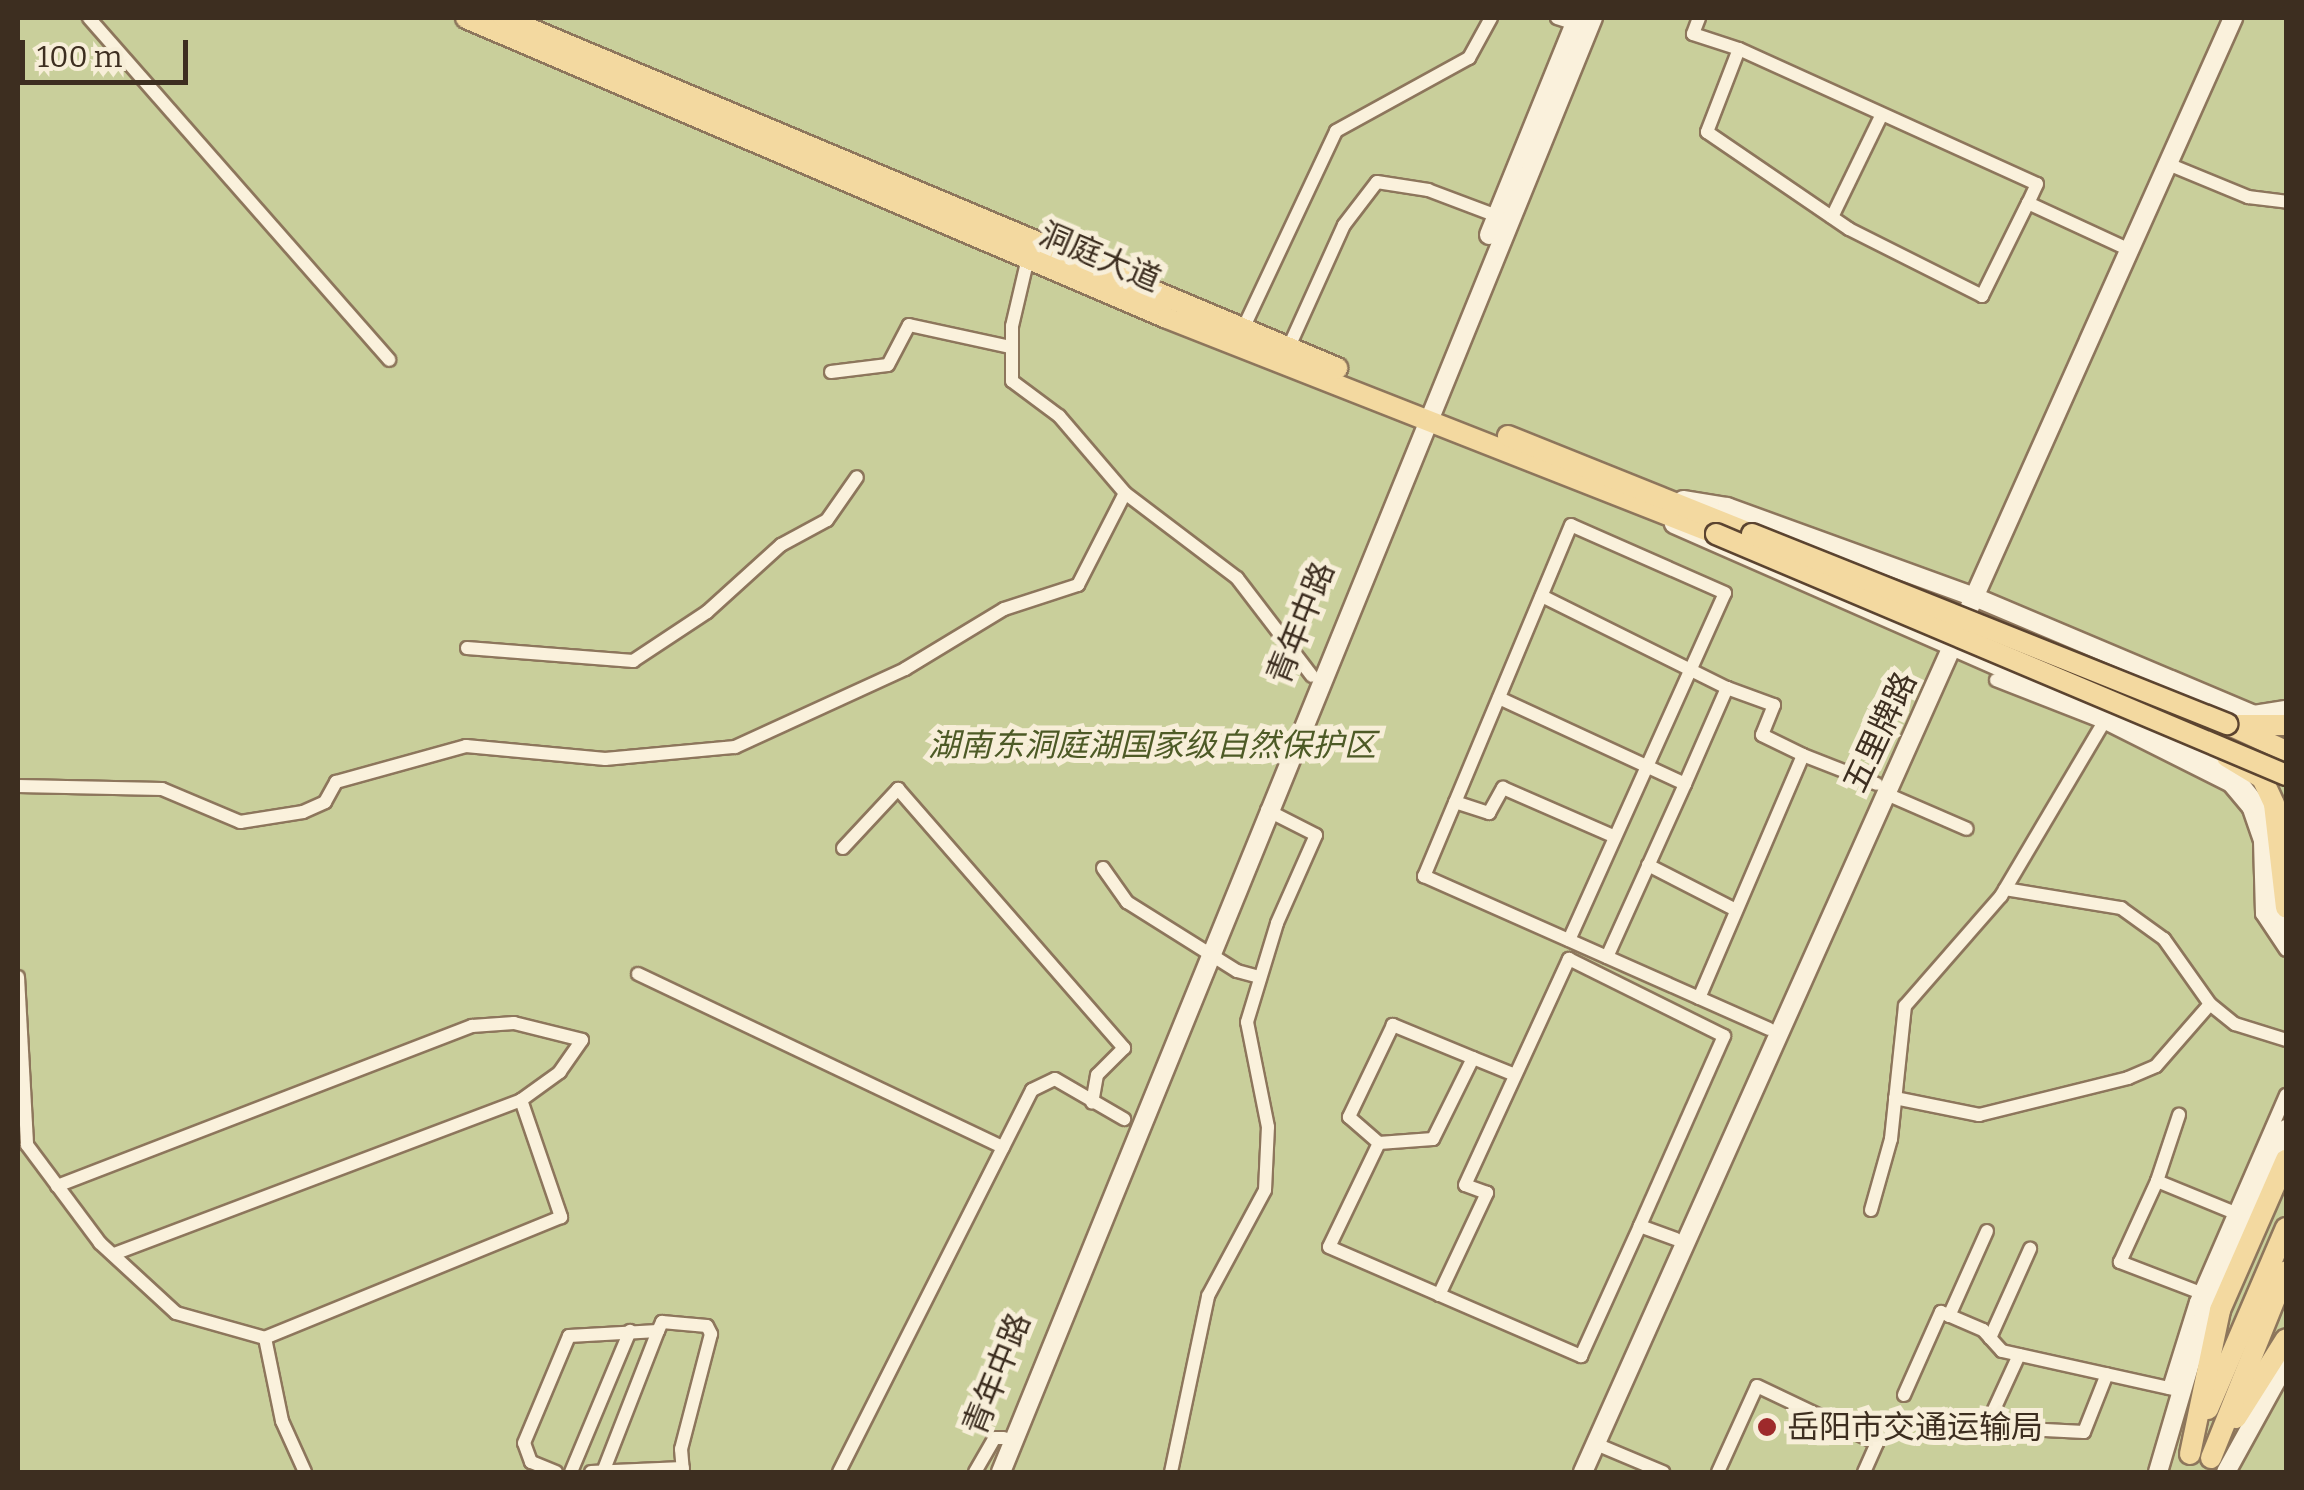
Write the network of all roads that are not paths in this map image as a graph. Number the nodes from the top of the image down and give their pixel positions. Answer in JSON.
{"nodes":[{"id":1,"x":89,"y":18,"type":"edge"},
{"id":2,"x":466,"y":18,"type":"edge"},
{"id":3,"x":504,"y":18,"type":"edge"},
{"id":4,"x":1491,"y":18,"type":"edge"},
{"id":5,"x":1699,"y":18,"type":"edge"},
{"id":6,"x":2222,"y":18,"type":"edge"},
{"id":7,"x":2233,"y":18,"type":"edge"},
{"id":8,"x":1575,"y":19,"type":"edge"},
{"id":9,"x":1739,"y":49,"type":"junction"},
{"id":10,"x":1882,"y":114,"type":"junction"},
{"id":11,"x":2168,"y":164,"type":"junction"},
{"id":12,"x":2286,"y":202,"type":"edge"},
{"id":13,"x":2028,"y":203,"type":"junction"},
{"id":14,"x":1497,"y":216,"type":"junction"},
{"id":15,"x":1832,"y":217,"type":"junction"},
{"id":16,"x":2120,"y":246,"type":"junction"},
{"id":17,"x":1028,"y":258,"type":"junction"},
{"id":18,"x":1242,"y":330,"type":"junction"},
{"id":19,"x":1010,"y":346,"type":"junction"},
{"id":20,"x":1288,"y":348,"type":"junction"},
{"id":21,"x":389,"y":360,"type":"dead end"},
{"id":22,"x":831,"y":372,"type":"dead end"},
{"id":23,"x":1425,"y":409,"type":"junction"},
{"id":24,"x":857,"y":477,"type":"dead end"},
{"id":25,"x":1125,"y":493,"type":"junction"},
{"id":26,"x":1657,"y":504,"type":"junction"},
{"id":27,"x":1542,"y":596,"type":"junction"},
{"id":28,"x":1972,"y":596,"type":"junction"},
{"id":29,"x":1947,"y":647,"type":"junction"},
{"id":30,"x":467,"y":648,"type":"dead end"},
{"id":31,"x":1693,"y":668,"type":"junction"},
{"id":32,"x":1312,"y":676,"type":"junction"},
{"id":33,"x":1996,"y":680,"type":"dead end"},
{"id":34,"x":1726,"y":688,"type":"junction"},
{"id":35,"x":1499,"y":698,"type":"junction"},
{"id":36,"x":2105,"y":718,"type":"junction"},
{"id":37,"x":2283,"y":720,"type":"edge"},
{"id":38,"x":2227,"y":724,"type":"junction"},
{"id":39,"x":2178,"y":727,"type":"junction"},
{"id":40,"x":2286,"y":752,"type":"edge"},
{"id":41,"x":1804,"y":755,"type":"junction"},
{"id":42,"x":1648,"y":766,"type":"junction"},
{"id":43,"x":2286,"y":775,"type":"edge"},
{"id":44,"x":1685,"y":784,"type":"junction"},
{"id":45,"x":18,"y":786,"type":"edge"},
{"id":46,"x":1880,"y":788,"type":"junction"},
{"id":47,"x":1455,"y":802,"type":"junction"},
{"id":48,"x":1267,"y":810,"type":"junction"},
{"id":49,"x":1967,"y":828,"type":"dead end"},
{"id":50,"x":1616,"y":837,"type":"junction"},
{"id":51,"x":843,"y":848,"type":"dead end"},
{"id":52,"x":1648,"y":864,"type":"junction"},
{"id":53,"x":1103,"y":868,"type":"dead end"},
{"id":54,"x":2005,"y":889,"type":"junction"},
{"id":55,"x":2286,"y":906,"type":"edge"},
{"id":56,"x":1736,"y":910,"type":"junction"},
{"id":57,"x":2286,"y":936,"type":"edge"},
{"id":58,"x":1570,"y":940,"type":"junction"},
{"id":59,"x":2286,"y":950,"type":"edge"},
{"id":60,"x":1205,"y":951,"type":"junction"},
{"id":61,"x":1607,"y":957,"type":"junction"},
{"id":62,"x":638,"y":974,"type":"dead end"},
{"id":63,"x":18,"y":977,"type":"edge"},
{"id":64,"x":1260,"y":977,"type":"junction"},
{"id":65,"x":1699,"y":998,"type":"junction"},
{"id":66,"x":2210,"y":1004,"type":"junction"},
{"id":67,"x":1769,"y":1029,"type":"junction"},
{"id":68,"x":2286,"y":1040,"type":"edge"},
{"id":69,"x":1473,"y":1058,"type":"junction"},
{"id":70,"x":1516,"y":1075,"type":"junction"},
{"id":71,"x":2286,"y":1095,"type":"edge"},
{"id":72,"x":1894,"y":1098,"type":"junction"},
{"id":73,"x":522,"y":1100,"type":"junction"},
{"id":74,"x":1092,"y":1103,"type":"junction"},
{"id":75,"x":2179,"y":1116,"type":"dead end"},
{"id":76,"x":1124,"y":1118,"type":"dead end"},
{"id":77,"x":2286,"y":1129,"type":"edge"},
{"id":78,"x":1379,"y":1143,"type":"junction"},
{"id":79,"x":1003,"y":1147,"type":"junction"},
{"id":80,"x":2286,"y":1160,"type":"edge"},
{"id":81,"x":2156,"y":1181,"type":"junction"},
{"id":82,"x":57,"y":1186,"type":"junction"},
{"id":83,"x":2286,"y":1194,"type":"edge"},
{"id":84,"x":1871,"y":1210,"type":"dead end"},
{"id":85,"x":2235,"y":1213,"type":"junction"},
{"id":86,"x":1640,"y":1226,"type":"junction"},
{"id":87,"x":2286,"y":1228,"type":"edge"},
{"id":88,"x":1987,"y":1231,"type":"dead end"},
{"id":89,"x":1676,"y":1239,"type":"junction"},
{"id":90,"x":2030,"y":1249,"type":"dead end"},
{"id":91,"x":114,"y":1254,"type":"junction"},
{"id":92,"x":2286,"y":1271,"type":"edge"},
{"id":93,"x":1439,"y":1295,"type":"junction"},
{"id":94,"x":2204,"y":1299,"type":"junction"},
{"id":95,"x":2286,"y":1304,"type":"edge"},
{"id":96,"x":1949,"y":1316,"type":"junction"},
{"id":97,"x":630,"y":1330,"type":"junction"},
{"id":98,"x":658,"y":1331,"type":"junction"},
{"id":99,"x":265,"y":1338,"type":"junction"},
{"id":100,"x":1990,"y":1338,"type":"junction"},
{"id":101,"x":2286,"y":1339,"type":"edge"},
{"id":102,"x":2018,"y":1355,"type":"junction"},
{"id":103,"x":2286,"y":1361,"type":"edge"},
{"id":104,"x":2107,"y":1374,"type":"junction"},
{"id":105,"x":2175,"y":1389,"type":"junction"},
{"id":106,"x":1904,"y":1395,"type":"dead end"},
{"id":107,"x":1004,"y":1438,"type":"junction"},
{"id":108,"x":1596,"y":1444,"type":"junction"},
{"id":109,"x":2186,"y":1463,"type":"edge"},
{"id":110,"x":2214,"y":1468,"type":"edge"},
{"id":111,"x":683,"y":1470,"type":"edge"},
{"id":112,"x":305,"y":1472,"type":"edge"},
{"id":113,"x":556,"y":1472,"type":"edge"},
{"id":114,"x":571,"y":1472,"type":"edge"},
{"id":115,"x":591,"y":1472,"type":"edge"},
{"id":116,"x":603,"y":1472,"type":"edge"},
{"id":117,"x":840,"y":1472,"type":"edge"},
{"id":118,"x":975,"y":1472,"type":"edge"},
{"id":119,"x":990,"y":1472,"type":"edge"},
{"id":120,"x":1001,"y":1472,"type":"edge"},
{"id":121,"x":1171,"y":1472,"type":"edge"},
{"id":122,"x":1573,"y":1472,"type":"edge"},
{"id":123,"x":1583,"y":1472,"type":"edge"},
{"id":124,"x":1663,"y":1472,"type":"edge"},
{"id":125,"x":1718,"y":1472,"type":"edge"},
{"id":126,"x":1864,"y":1472,"type":"edge"},
{"id":127,"x":2158,"y":1472,"type":"edge"}],
"edges":[{"from":1,"to":21,"type":"street"},
{"from":2,"to":17,"type":"main road","name":"洞庭大道"},
{"from":3,"to":18,"type":"main road","name":"洞庭大道"},
{"from":4,"to":18,"type":"street"},
{"from":5,"to":9,"type":"street"},
{"from":6,"to":16,"type":"main road","name":"五里牌路"},
{"from":7,"to":11,"type":"main road","name":"五里牌路"},
{"from":8,"to":14,"type":"main road","name":"青年中路"},
{"from":8,"to":23,"type":"main road","name":"青年中路"},
{"from":9,"to":10,"type":"street"},
{"from":9,"to":15,"type":"street"},
{"from":10,"to":13,"type":"street"},
{"from":10,"to":15,"type":"street"},
{"from":11,"to":12,"type":"street"},
{"from":11,"to":28,"type":"main road","name":"五里牌路"},
{"from":13,"to":15,"type":"street"},
{"from":13,"to":16,"type":"street"},
{"from":14,"to":20,"type":"street"},
{"from":14,"to":23,"type":"main road","name":"青年中路"},
{"from":16,"to":28,"type":"main road","name":"五里牌路"},
{"from":17,"to":19,"type":"street"},
{"from":17,"to":23,"type":"main road","name":"洞庭大道"},
{"from":18,"to":20,"type":"main road","name":"洞庭大道"},
{"from":19,"to":22,"type":"street"},
{"from":19,"to":25,"type":"street"},
{"from":20,"to":23,"type":"main road","name":"洞庭大道"},
{"from":23,"to":26,"type":"main road","name":"洞庭大道"},
{"from":23,"to":32,"type":"main road","name":"青年中路"},
{"from":23,"to":48,"type":"main road"},
{"from":24,"to":30,"type":"street"},
{"from":25,"to":32,"type":"street"},
{"from":25,"to":45,"type":"street"},
{"from":26,"to":28,"type":"main road"},
{"from":26,"to":29,"type":"main road"},
{"from":26,"to":38,"type":"main road","name":"洞庭大道","bridge":true},
{"from":26,"to":39,"type":"main road","name":"洞庭大道","bridge":true},
{"from":27,"to":31,"type":"street"},
{"from":27,"to":31,"type":"street"},
{"from":27,"to":35,"type":"street"},
{"from":28,"to":29,"type":"main road","name":"五里牌路"},
{"from":28,"to":37,"type":"main road"},
{"from":29,"to":36,"type":"main road"},
{"from":29,"to":46,"type":"main road","name":"五里牌路"},
{"from":29,"to":46,"type":"main road","name":"五里牌路"},
{"from":31,"to":34,"type":"street"},
{"from":31,"to":42,"type":"street"},
{"from":32,"to":60,"type":"main road","name":"青年中路"},
{"from":33,"to":36,"type":"street"},
{"from":34,"to":41,"type":"street"},
{"from":34,"to":44,"type":"street"},
{"from":35,"to":42,"type":"street"},
{"from":35,"to":47,"type":"street"},
{"from":36,"to":54,"type":"street"},
{"from":36,"to":57,"type":"main road"},
{"from":36,"to":59,"type":"street"},
{"from":37,"to":38,"type":"main road"},
{"from":38,"to":40,"type":"main road","name":"洞庭大道"},
{"from":39,"to":43,"type":"main road","bridge":true},
{"from":39,"to":55,"type":"main road","bridge":true},
{"from":41,"to":46,"type":"street"},
{"from":41,"to":56,"type":"street"},
{"from":42,"to":44,"type":"street"},
{"from":42,"to":50,"type":"street"},
{"from":44,"to":52,"type":"street"},
{"from":46,"to":49,"type":"street"},
{"from":46,"to":67,"type":"main road","name":"五里牌路"},
{"from":46,"to":108,"type":"main road","name":"五里牌路"},
{"from":47,"to":50,"type":"street"},
{"from":47,"to":58,"type":"street"},
{"from":48,"to":60,"type":"main road"},
{"from":48,"to":64,"type":"street"},
{"from":50,"to":58,"type":"street"},
{"from":51,"to":74,"type":"street"},
{"from":52,"to":56,"type":"street"},
{"from":52,"to":61,"type":"street"},
{"from":53,"to":60,"type":"street"},
{"from":54,"to":66,"type":"street"},
{"from":54,"to":72,"type":"street"},
{"from":56,"to":65,"type":"street"},
{"from":58,"to":61,"type":"street"},
{"from":60,"to":64,"type":"street"},
{"from":60,"to":107,"type":"main road","name":"青年中路"},
{"from":60,"to":120,"type":"main road"},
{"from":61,"to":65,"type":"street"},
{"from":62,"to":79,"type":"street"},
{"from":63,"to":82,"type":"street"},
{"from":64,"to":121,"type":"street"},
{"from":65,"to":67,"type":"street"},
{"from":66,"to":68,"type":"street"},
{"from":66,"to":72,"type":"street"},
{"from":67,"to":89,"type":"main road","name":"五里牌路"},
{"from":69,"to":70,"type":"street"},
{"from":69,"to":78,"type":"street"},
{"from":69,"to":78,"type":"street"},
{"from":70,"to":86,"type":"street"},
{"from":70,"to":93,"type":"street"},
{"from":71,"to":85,"type":"street"},
{"from":72,"to":84,"type":"street"},
{"from":73,"to":82,"type":"street"},
{"from":73,"to":91,"type":"street"},
{"from":73,"to":99,"type":"street"},
{"from":74,"to":76,"type":"street"},
{"from":74,"to":79,"type":"street"},
{"from":75,"to":81,"type":"street"},
{"from":77,"to":94,"type":"main road"},
{"from":78,"to":93,"type":"street"},
{"from":79,"to":117,"type":"street"},
{"from":80,"to":109,"type":"main road"},
{"from":81,"to":85,"type":"street"},
{"from":81,"to":94,"type":"street"},
{"from":82,"to":91,"type":"street"},
{"from":83,"to":109,"type":"main road"},
{"from":85,"to":94,"type":"street"},
{"from":86,"to":89,"type":"street"},
{"from":86,"to":93,"type":"street"},
{"from":87,"to":109,"type":"main road"},
{"from":88,"to":96,"type":"street"},
{"from":89,"to":122,"type":"main road","name":"五里牌路"},
{"from":90,"to":100,"type":"street"},
{"from":91,"to":99,"type":"street"},
{"from":92,"to":110,"type":"main road"},
{"from":94,"to":105,"type":"main road"},
{"from":94,"to":109,"type":"main road"},
{"from":95,"to":110,"type":"main road"},
{"from":96,"to":100,"type":"street"},
{"from":96,"to":106,"type":"street"},
{"from":97,"to":98,"type":"street"},
{"from":97,"to":113,"type":"street"},
{"from":97,"to":114,"type":"street"},
{"from":98,"to":111,"type":"street"},
{"from":98,"to":116,"type":"street"},
{"from":99,"to":112,"type":"street"},
{"from":100,"to":102,"type":"street"},
{"from":101,"to":110,"type":"main road"},
{"from":102,"to":104,"type":"street"},
{"from":102,"to":104,"type":"street"},
{"from":103,"to":110,"type":"main road"},
{"from":104,"to":105,"type":"street"},
{"from":105,"to":127,"type":"main road"},
{"from":107,"to":118,"type":"street"},
{"from":107,"to":119,"type":"main road","name":"青年中路"},
{"from":108,"to":123,"type":"main road","name":"五里牌路"},
{"from":108,"to":124,"type":"street"},
{"from":111,"to":116,"type":"street"},
{"from":115,"to":116,"type":"street"},
{"from":125,"to":126,"type":"street"}]}
